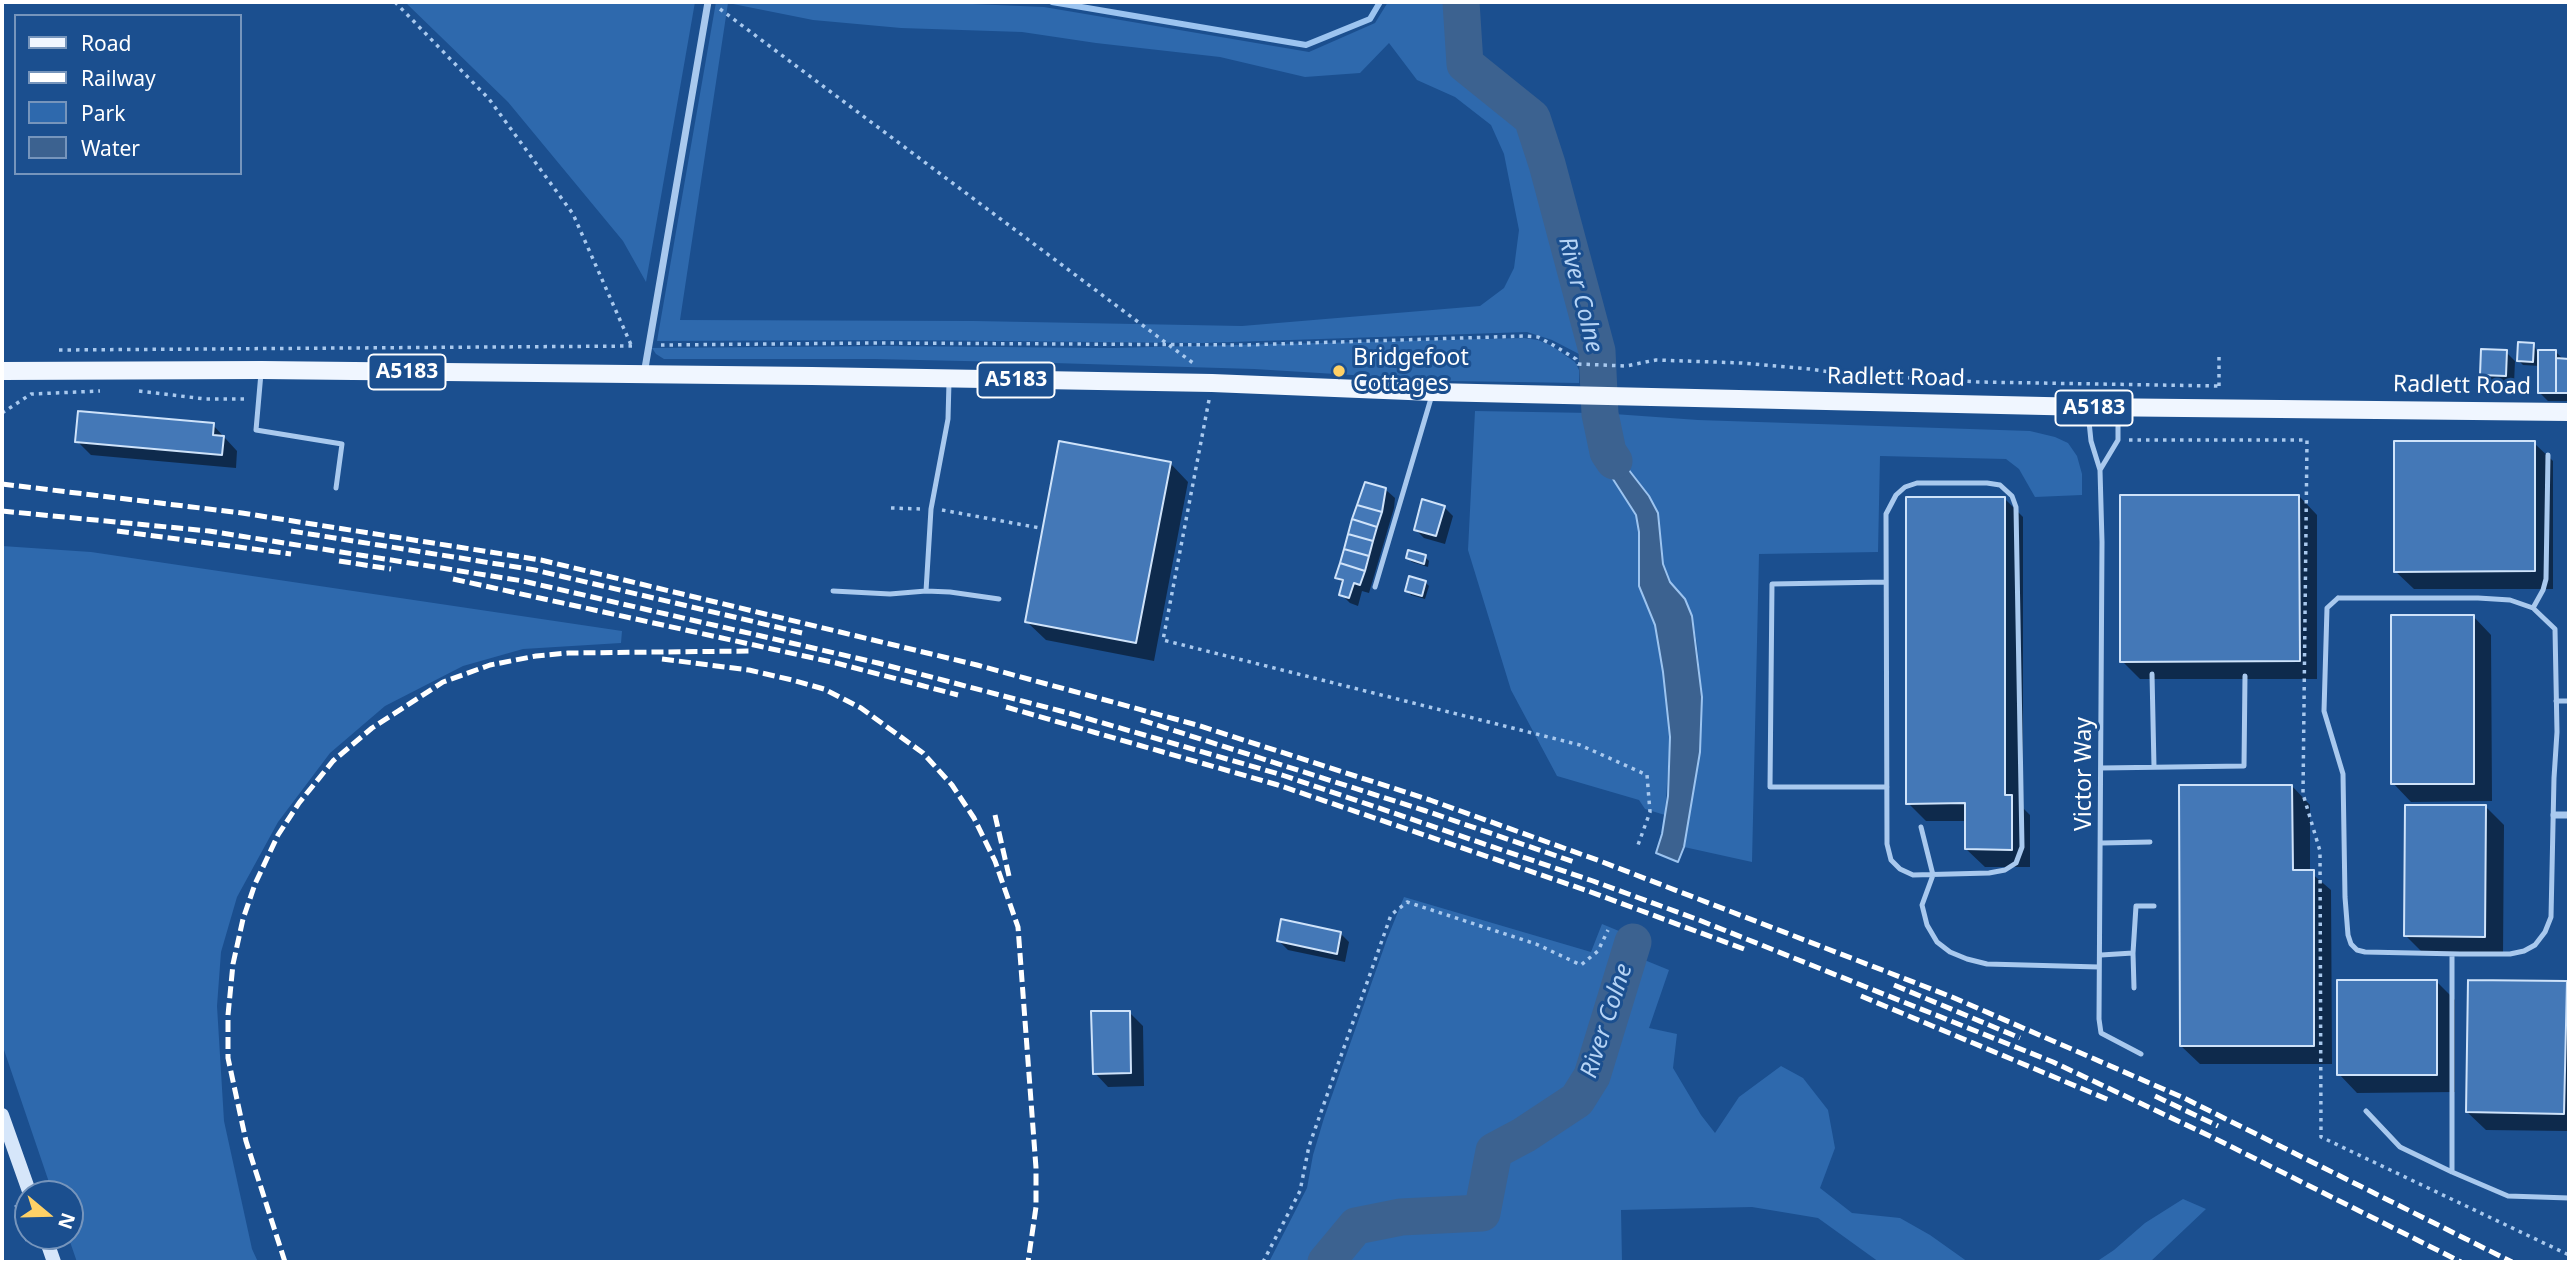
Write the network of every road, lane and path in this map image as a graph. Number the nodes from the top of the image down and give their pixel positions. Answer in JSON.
{"nodes":[{"id":1,"x":395,"y":2,"type":"edge"},
{"id":2,"x":709,"y":2,"type":"edge"},
{"id":3,"x":1169,"y":345,"type":"junction"},
{"id":4,"x":631,"y":346,"type":"junction"},
{"id":5,"x":649,"y":346,"type":"junction"},
{"id":6,"x":58,"y":350,"type":"dead end"},
{"id":7,"x":2219,"y":357,"type":"dead end"},
{"id":8,"x":262,"y":370,"type":"junction"},
{"id":9,"x":2,"y":372,"type":"edge"},
{"id":10,"x":644,"y":375,"type":"junction"},
{"id":11,"x":949,"y":378,"type":"junction"},
{"id":12,"x":1217,"y":384,"type":"junction"},
{"id":13,"x":2219,"y":386,"type":"junction"},
{"id":14,"x":131,"y":390,"type":"dead end"},
{"id":15,"x":106,"y":391,"type":"dead end"},
{"id":16,"x":1433,"y":392,"type":"junction"},
{"id":17,"x":259,"y":399,"type":"junction"},
{"id":18,"x":2088,"y":408,"type":"junction"},
{"id":19,"x":2118,"y":408,"type":"junction"},
{"id":20,"x":2220,"y":408,"type":"junction"},
{"id":21,"x":2569,"y":412,"type":"edge"},
{"id":22,"x":2,"y":413,"type":"edge"},
{"id":23,"x":2118,"y":440,"type":"junction"},
{"id":24,"x":2548,"y":455,"type":"dead end"},
{"id":25,"x":2100,"y":470,"type":"junction"},
{"id":26,"x":336,"y":488,"type":"dead end"},
{"id":27,"x":891,"y":508,"type":"dead end"},
{"id":28,"x":931,"y":509,"type":"junction"},
{"id":29,"x":1040,"y":528,"type":"dead end"},
{"id":30,"x":1886,"y":582,"type":"junction"},
{"id":31,"x":1376,"y":587,"type":"dead end"},
{"id":32,"x":833,"y":591,"type":"dead end"},
{"id":33,"x":926,"y":591,"type":"junction"},
{"id":34,"x":999,"y":599,"type":"dead end"},
{"id":35,"x":2533,"y":608,"type":"junction"},
{"id":36,"x":2152,"y":674,"type":"dead end"},
{"id":37,"x":2245,"y":677,"type":"dead end"},
{"id":38,"x":2556,"y":701,"type":"junction"},
{"id":39,"x":2569,"y":701,"type":"edge"},
{"id":40,"x":2154,"y":767,"type":"junction"},
{"id":41,"x":2101,"y":768,"type":"junction"},
{"id":42,"x":1887,"y":787,"type":"junction"},
{"id":43,"x":2554,"y":815,"type":"junction"},
{"id":44,"x":2569,"y":815,"type":"edge"},
{"id":45,"x":1921,"y":827,"type":"dead end"},
{"id":46,"x":2150,"y":842,"type":"dead end"},
{"id":47,"x":2102,"y":843,"type":"junction"},
{"id":48,"x":1638,"y":845,"type":"dead end"},
{"id":49,"x":1933,"y":875,"type":"junction"},
{"id":50,"x":2154,"y":906,"type":"dead end"},
{"id":51,"x":1608,"y":930,"type":"dead end"},
{"id":52,"x":2133,"y":953,"type":"junction"},
{"id":53,"x":2452,"y":954,"type":"junction"},
{"id":54,"x":2101,"y":955,"type":"junction"},
{"id":55,"x":2099,"y":967,"type":"junction"},
{"id":56,"x":2134,"y":988,"type":"dead end"},
{"id":57,"x":2141,"y":1054,"type":"dead end"},
{"id":58,"x":2366,"y":1111,"type":"dead end"},
{"id":59,"x":2,"y":1115,"type":"edge"},
{"id":60,"x":2452,"y":1172,"type":"junction"},
{"id":61,"x":25,"y":1180,"type":"edge"},
{"id":62,"x":2569,"y":1198,"type":"edge"},
{"id":63,"x":2569,"y":1255,"type":"edge"},
{"id":64,"x":1263,"y":1262,"type":"edge"}],
"edges":[{"from":1,"to":4,"type":"path"},
{"from":2,"to":3,"type":"path"},
{"from":2,"to":5,"type":"street"},
{"from":3,"to":5,"type":"path"},
{"from":3,"to":12,"type":"path"},
{"from":3,"to":13,"type":"path"},
{"from":4,"to":5,"type":"path"},
{"from":4,"to":6,"type":"path"},
{"from":4,"to":10,"type":"path"},
{"from":5,"to":10,"type":"street"},
{"from":7,"to":13,"type":"path"},
{"from":8,"to":9,"type":"main road","number":"A5183"},
{"from":8,"to":10,"type":"main road","number":"A5183"},
{"from":8,"to":17,"type":"lane"},
{"from":10,"to":11,"type":"main road","number":"A5183"},
{"from":11,"to":12,"type":"main road","number":"A5183"},
{"from":11,"to":28,"type":"lane"},
{"from":12,"to":16,"type":"main road","name":"Radlett Road","number":"A5183"},
{"from":12,"to":48,"type":"path"},
{"from":13,"to":20,"type":"path"},
{"from":14,"to":17,"type":"path"},
{"from":15,"to":22,"type":"path"},
{"from":16,"to":18,"type":"main road","name":"Radlett Road","number":"A5183"},
{"from":16,"to":31,"type":"lane"},
{"from":17,"to":26,"type":"lane"},
{"from":18,"to":19,"type":"main road","name":"Radlett Road","number":"A5183"},
{"from":18,"to":25,"type":"lane","name":"Victor Way"},
{"from":19,"to":20,"type":"main road","name":"Radlett Road","number":"A5183"},
{"from":19,"to":23,"type":"lane"},
{"from":20,"to":21,"type":"main road","name":"Radlett Road","number":"A5183"},
{"from":23,"to":25,"type":"lane"},
{"from":23,"to":63,"type":"path"},
{"from":24,"to":35,"type":"lane"},
{"from":25,"to":41,"type":"lane","name":"Victor Way"},
{"from":27,"to":28,"type":"path"},
{"from":28,"to":29,"type":"path"},
{"from":28,"to":33,"type":"lane"},
{"from":30,"to":42,"type":"lane"},
{"from":30,"to":42,"type":"lane"},
{"from":30,"to":49,"type":"lane"},
{"from":32,"to":33,"type":"lane"},
{"from":33,"to":34,"type":"lane"},
{"from":35,"to":38,"type":"lane"},
{"from":35,"to":53,"type":"lane"},
{"from":36,"to":40,"type":"lane"},
{"from":37,"to":40,"type":"lane"},
{"from":38,"to":39,"type":"lane"},
{"from":38,"to":43,"type":"lane"},
{"from":40,"to":41,"type":"lane"},
{"from":41,"to":47,"type":"lane","name":"Victor Way"},
{"from":42,"to":49,"type":"lane"},
{"from":43,"to":44,"type":"street"},
{"from":43,"to":53,"type":"lane"},
{"from":45,"to":49,"type":"lane"},
{"from":46,"to":47,"type":"lane"},
{"from":47,"to":54,"type":"lane","name":"Victor Way"},
{"from":49,"to":55,"type":"lane"},
{"from":50,"to":52,"type":"lane"},
{"from":51,"to":64,"type":"path"},
{"from":52,"to":54,"type":"lane"},
{"from":52,"to":56,"type":"lane"},
{"from":53,"to":60,"type":"lane"},
{"from":54,"to":55,"type":"lane","name":"Victor Way"},
{"from":55,"to":57,"type":"lane","name":"Victor Way"},
{"from":58,"to":60,"type":"lane"},
{"from":59,"to":61,"type":"main road"},
{"from":60,"to":62,"type":"lane"}]}
